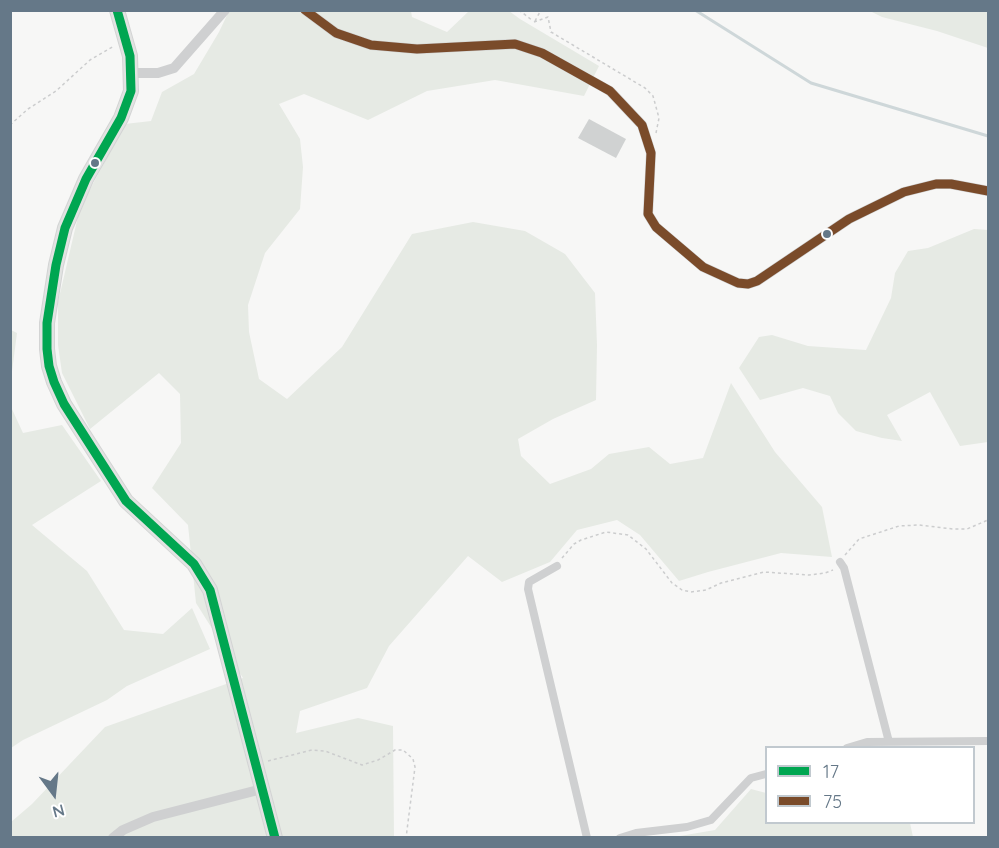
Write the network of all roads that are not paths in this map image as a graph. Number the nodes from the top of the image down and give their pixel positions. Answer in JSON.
{"nodes":[{"id":1,"x":225,"y":10,"type":"edge"},
{"id":2,"x":304,"y":10,"type":"edge"},
{"id":3,"x":118,"y":11,"type":"edge"},
{"id":4,"x":132,"y":73,"type":"junction"},
{"id":5,"x":988,"y":191,"type":"edge"},
{"id":6,"x":840,"y":562,"type":"road end"},
{"id":7,"x":557,"y":566,"type":"road end"},
{"id":8,"x":988,"y":741,"type":"edge"},
{"id":9,"x":889,"y":742,"type":"junction"},
{"id":10,"x":850,"y":746,"type":"edge"},
{"id":11,"x":765,"y":774,"type":"edge"},
{"id":12,"x":262,"y":789,"type":"junction"},
{"id":13,"x":113,"y":837,"type":"edge"},
{"id":14,"x":275,"y":837,"type":"edge"},
{"id":15,"x":587,"y":837,"type":"edge"},
{"id":16,"x":620,"y":837,"type":"edge"}],
"edges":[{"from":1,"to":4,"type":"street"},
{"from":2,"to":5,"type":"street"},
{"from":3,"to":4,"type":"highway"},
{"from":4,"to":12,"type":"highway"},
{"from":6,"to":9,"type":"street"},
{"from":7,"to":15,"type":"street"},
{"from":8,"to":9,"type":"street"},
{"from":9,"to":10,"type":"street"},
{"from":11,"to":16,"type":"street"},
{"from":12,"to":13,"type":"street"},
{"from":12,"to":14,"type":"highway"}]}
